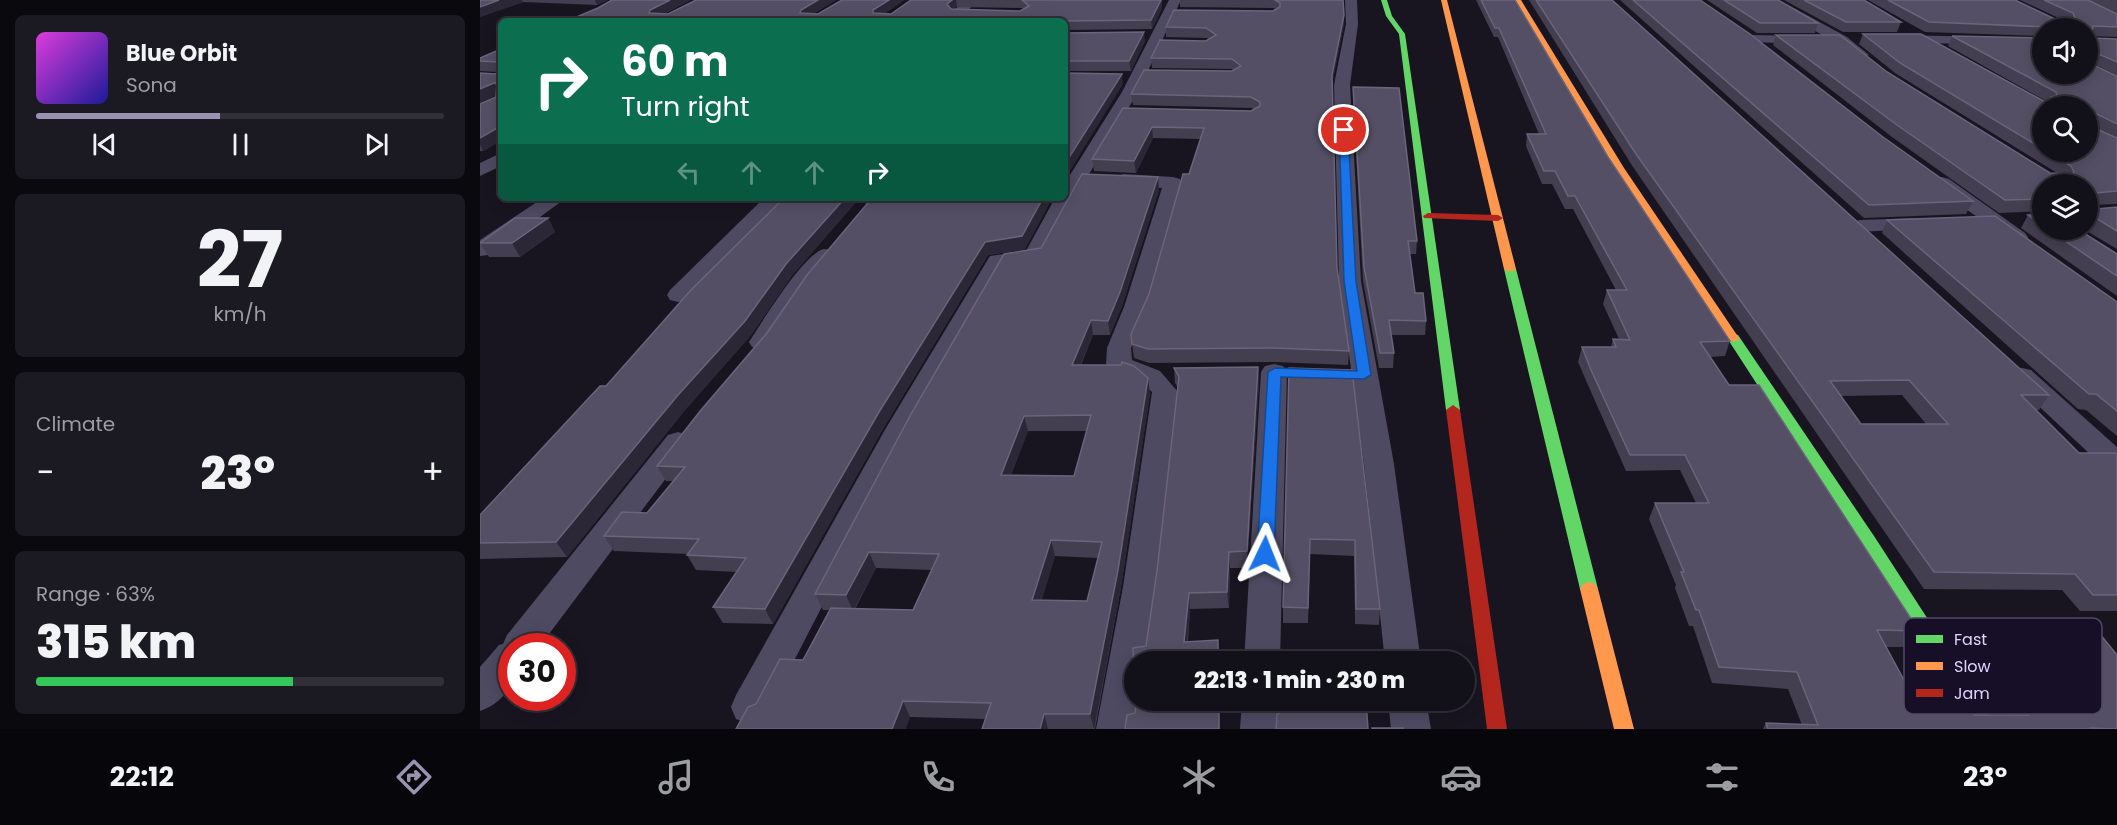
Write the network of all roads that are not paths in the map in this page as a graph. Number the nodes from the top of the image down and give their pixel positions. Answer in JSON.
{"nodes":[{"id":1,"x":974,"y":0,"type":"edge"},
{"id":2,"x":1351,"y":0,"type":"edge"},
{"id":3,"x":1384,"y":0,"type":"edge"},
{"id":4,"x":1444,"y":0,"type":"edge"},
{"id":5,"x":1518,"y":0,"type":"edge"},
{"id":6,"x":1770,"y":0,"type":"edge"},
{"id":7,"x":1173,"y":6,"type":"edge"},
{"id":8,"x":979,"y":13,"type":"edge"},
{"id":9,"x":952,"y":17,"type":"edge"},
{"id":10,"x":1896,"y":24,"type":"edge"},
{"id":11,"x":1152,"y":38,"type":"junction"},
{"id":12,"x":1922,"y":38,"type":"junction"},
{"id":13,"x":1842,"y":40,"type":"junction"},
{"id":14,"x":2032,"y":42,"type":"edge"},
{"id":15,"x":1175,"y":43,"type":"edge"},
{"id":16,"x":1771,"y":54,"type":"edge"},
{"id":17,"x":1952,"y":56,"type":"edge"},
{"id":18,"x":1874,"y":65,"type":"edge"},
{"id":19,"x":1117,"y":112,"type":"junction"},
{"id":20,"x":1139,"y":113,"type":"edge"},
{"id":21,"x":498,"y":160,"type":"edge"},
{"id":22,"x":1068,"y":163,"type":"edge"},
{"id":23,"x":1083,"y":170,"type":"junction"},
{"id":24,"x":480,"y":171,"type":"edge"},
{"id":25,"x":1931,"y":176,"type":"edge"},
{"id":26,"x":1068,"y":194,"type":"edge"},
{"id":27,"x":552,"y":201,"type":"edge"},
{"id":28,"x":772,"y":201,"type":"edge"},
{"id":29,"x":1063,"y":201,"type":"edge"},
{"id":30,"x":1842,"y":211,"type":"edge"},
{"id":31,"x":1428,"y":216,"type":"junction"},
{"id":32,"x":1498,"y":219,"type":"junction"},
{"id":33,"x":2031,"y":220,"type":"edge"},
{"id":34,"x":1996,"y":221,"type":"junction"},
{"id":35,"x":1962,"y":222,"type":"edge"},
{"id":36,"x":1939,"y":223,"type":"edge"},
{"id":37,"x":1860,"y":226,"type":"junction"},
{"id":38,"x":844,"y":232,"type":"edge"},
{"id":39,"x":1876,"y":242,"type":"edge"},
{"id":40,"x":2033,"y":248,"type":"edge"},
{"id":41,"x":480,"y":250,"type":"edge"},
{"id":42,"x":678,"y":295,"type":"dead end"},
{"id":43,"x":748,"y":358,"type":"edge"},
{"id":44,"x":2011,"y":366,"type":"edge"},
{"id":45,"x":1274,"y":372,"type":"dead end"},
{"id":46,"x":1184,"y":373,"type":"edge"},
{"id":47,"x":1150,"y":374,"type":"junction"},
{"id":48,"x":697,"y":417,"type":"edge"},
{"id":49,"x":2117,"y":464,"type":"edge"},
{"id":50,"x":1918,"y":618,"type":"edge"},
{"id":51,"x":530,"y":633,"type":"edge"},
{"id":52,"x":1262,"y":651,"type":"edge"},
{"id":53,"x":1401,"y":651,"type":"edge"},
{"id":54,"x":498,"y":673,"type":"edge"},
{"id":55,"x":480,"y":694,"type":"edge"},
{"id":56,"x":750,"y":707,"type":"edge"},
{"id":57,"x":1261,"y":711,"type":"edge"},
{"id":58,"x":1409,"y":711,"type":"edge"},
{"id":59,"x":1979,"y":714,"type":"edge"},
{"id":60,"x":1116,"y":729,"type":"edge"},
{"id":61,"x":1260,"y":729,"type":"edge"},
{"id":62,"x":1411,"y":729,"type":"edge"},
{"id":63,"x":1497,"y":729,"type":"edge"},
{"id":64,"x":1624,"y":729,"type":"edge"},
{"id":65,"x":1989,"y":729,"type":"edge"}],
"edges":[{"from":1,"to":9,"type":"street"},
{"from":2,"to":53,"type":"street"},
{"from":3,"to":31,"type":"street"},
{"from":4,"to":32,"type":"street"},
{"from":5,"to":50,"type":"street"},
{"from":6,"to":13,"type":"street"},
{"from":7,"to":11,"type":"street"},
{"from":8,"to":9,"type":"street"},
{"from":10,"to":12,"type":"street"},
{"from":11,"to":15,"type":"street"},
{"from":11,"to":19,"type":"street"},
{"from":12,"to":13,"type":"street"},
{"from":12,"to":14,"type":"street"},
{"from":12,"to":17,"type":"street"},
{"from":13,"to":16,"type":"street"},
{"from":13,"to":18,"type":"street"},
{"from":19,"to":20,"type":"street"},
{"from":19,"to":23,"type":"street"},
{"from":21,"to":24,"type":"street"},
{"from":22,"to":23,"type":"street"},
{"from":23,"to":26,"type":"street"},
{"from":23,"to":47,"type":"street"},
{"from":25,"to":34,"type":"street"},
{"from":27,"to":41,"type":"street"},
{"from":28,"to":42,"type":"street"},
{"from":29,"to":56,"type":"street"},
{"from":30,"to":37,"type":"street"},
{"from":31,"to":32,"type":"street"},
{"from":31,"to":63,"type":"street"},
{"from":32,"to":64,"type":"street"},
{"from":33,"to":34,"type":"street"},
{"from":34,"to":35,"type":"street"},
{"from":34,"to":40,"type":"street"},
{"from":36,"to":37,"type":"street"},
{"from":37,"to":39,"type":"street"},
{"from":38,"to":43,"type":"street"},
{"from":44,"to":49,"type":"street"},
{"from":45,"to":52,"type":"street"},
{"from":46,"to":47,"type":"street"},
{"from":47,"to":60,"type":"street"},
{"from":48,"to":51,"type":"street"},
{"from":54,"to":55,"type":"street"},
{"from":57,"to":61,"type":"street"},
{"from":58,"to":62,"type":"street"},
{"from":59,"to":65,"type":"street"}]}
